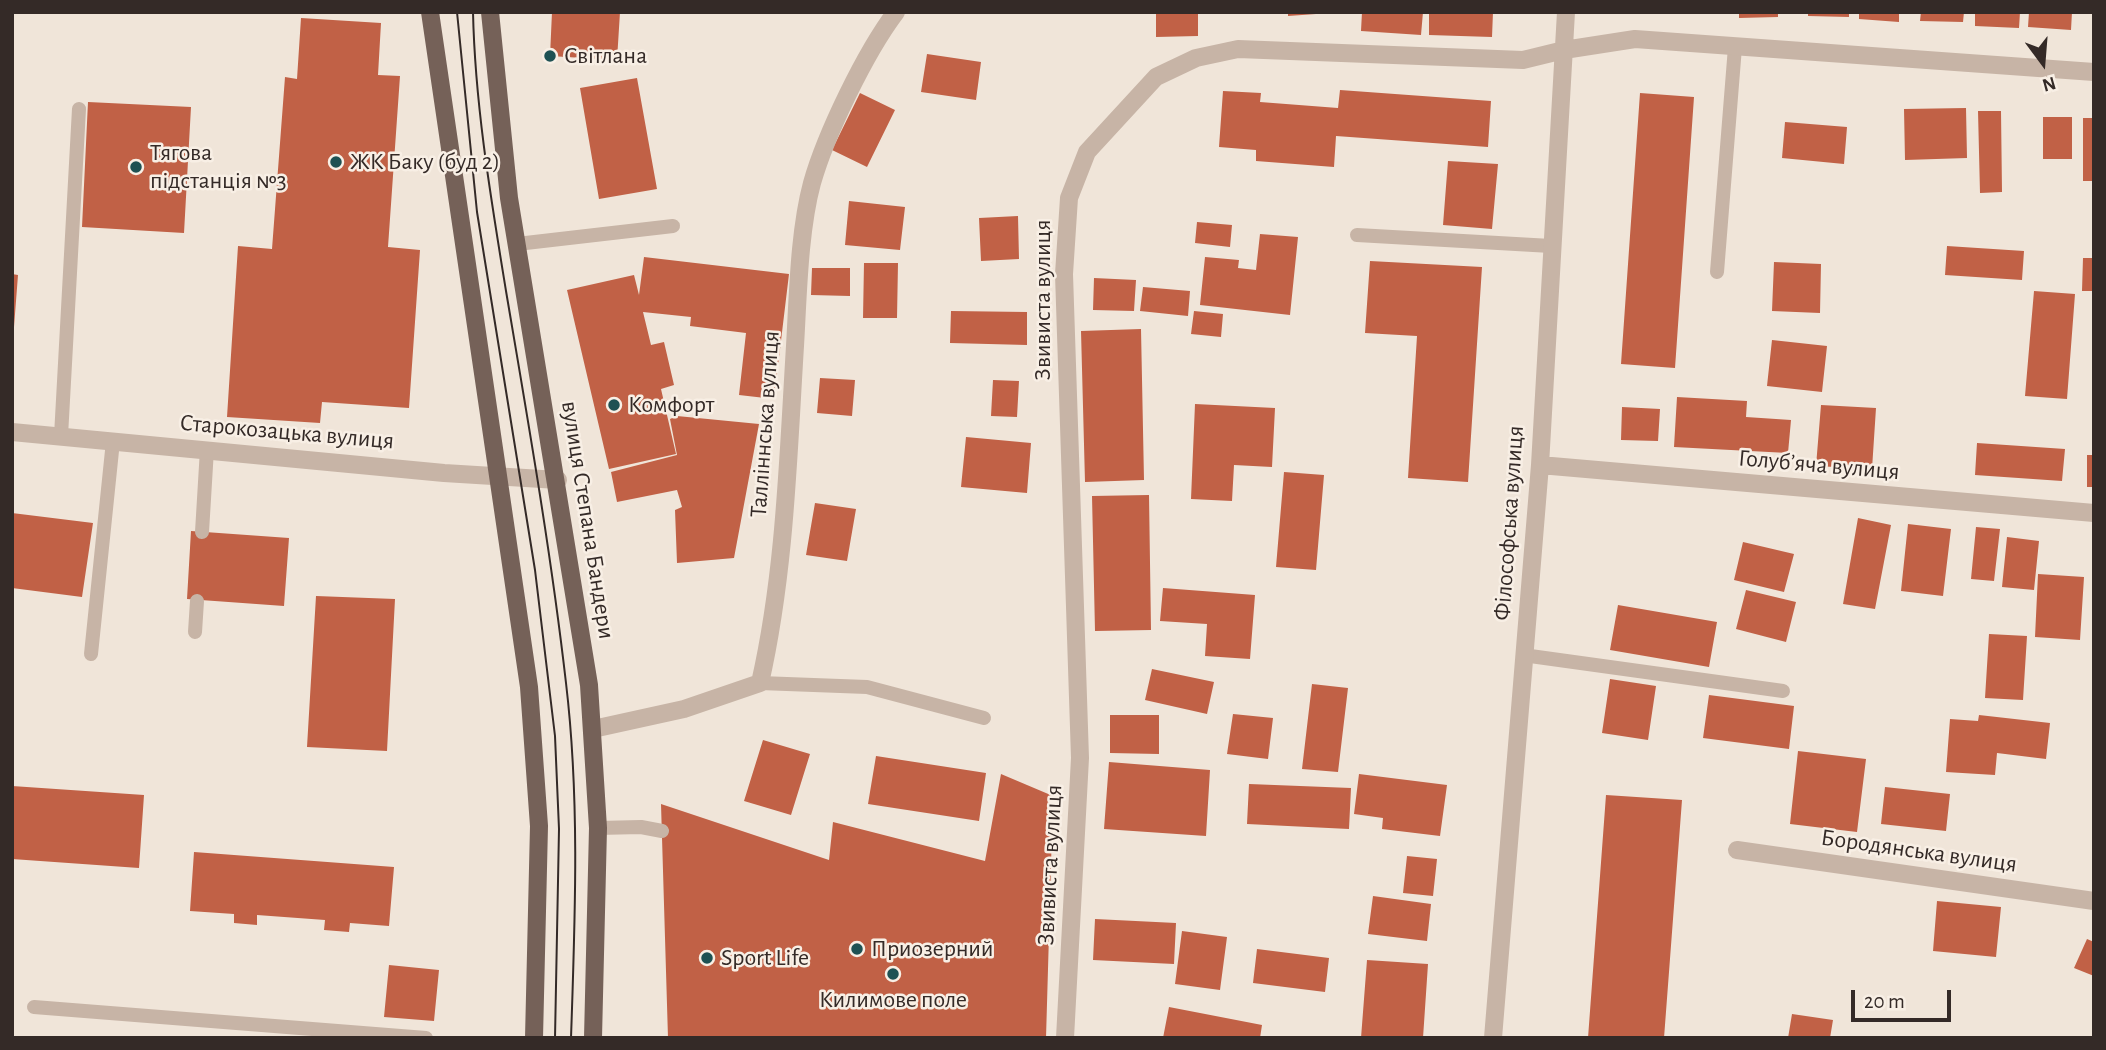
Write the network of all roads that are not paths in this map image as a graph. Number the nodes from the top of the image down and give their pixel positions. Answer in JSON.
{"nodes":[{"id":1,"x":430,"y":12,"type":"edge"},
{"id":2,"x":490,"y":12,"type":"edge"},
{"id":3,"x":896,"y":12,"type":"edge"},
{"id":4,"x":1566,"y":12,"type":"edge"},
{"id":5,"x":1735,"y":47,"type":"junction"},
{"id":6,"x":1564,"y":50,"type":"junction"},
{"id":7,"x":2094,"y":72,"type":"edge"},
{"id":8,"x":79,"y":108,"type":"dead end"},
{"id":9,"x":673,"y":226,"type":"dead end"},
{"id":10,"x":1357,"y":235,"type":"dead end"},
{"id":11,"x":517,"y":244,"type":"junction"},
{"id":12,"x":1551,"y":246,"type":"junction"},
{"id":13,"x":1717,"y":272,"type":"dead end"},
{"id":14,"x":12,"y":432,"type":"edge"},
{"id":15,"x":61,"y":436,"type":"junction"},
{"id":16,"x":113,"y":441,"type":"junction"},
{"id":17,"x":207,"y":449,"type":"junction"},
{"id":18,"x":1540,"y":466,"type":"junction"},
{"id":19,"x":500,"y":477,"type":"junction"},
{"id":20,"x":558,"y":480,"type":"junction"},
{"id":21,"x":2094,"y":513,"type":"edge"},
{"id":22,"x":202,"y":532,"type":"dead end"},
{"id":23,"x":197,"y":601,"type":"dead end"},
{"id":24,"x":195,"y":632,"type":"dead end"},
{"id":25,"x":91,"y":654,"type":"dead end"},
{"id":26,"x":1523,"y":655,"type":"junction"},
{"id":27,"x":760,"y":683,"type":"junction"},
{"id":28,"x":1783,"y":691,"type":"dead end"},
{"id":29,"x":984,"y":718,"type":"dead end"},
{"id":30,"x":593,"y":730,"type":"junction"},
{"id":31,"x":598,"y":828,"type":"junction"},
{"id":32,"x":662,"y":831,"type":"dead end"},
{"id":33,"x":1737,"y":849,"type":"dead end"},
{"id":34,"x":2094,"y":901,"type":"edge"},
{"id":35,"x":34,"y":1007,"type":"dead end"},
{"id":36,"x":426,"y":1038,"type":"edge"},
{"id":37,"x":534,"y":1038,"type":"edge"},
{"id":38,"x":593,"y":1038,"type":"edge"},
{"id":39,"x":1065,"y":1038,"type":"edge"},
{"id":40,"x":1493,"y":1038,"type":"edge"}],
"edges":[{"from":1,"to":19,"type":"main road"},
{"from":2,"to":11,"type":"main road","name":"вулиця Степана Бандери"},
{"from":3,"to":27,"type":"street","name":"Талліннська вулиця"},
{"from":4,"to":6,"type":"street","name":"Філософська вулиця"},
{"from":5,"to":6,"type":"street","name":"Звивиста вулиця"},
{"from":5,"to":7,"type":"street","name":"Звивиста вулиця"},
{"from":5,"to":13,"type":"lane"},
{"from":6,"to":12,"type":"street","name":"Філософська вулиця"},
{"from":6,"to":39,"type":"street","name":"Звивиста вулиця"},
{"from":8,"to":15,"type":"lane"},
{"from":9,"to":11,"type":"lane"},
{"from":10,"to":12,"type":"lane"},
{"from":11,"to":20,"type":"main road","name":"вулиця Степана Бандери"},
{"from":12,"to":18,"type":"street","name":"Філософська вулиця"},
{"from":14,"to":15,"type":"street","name":"Старокозацька вулиця"},
{"from":15,"to":16,"type":"street","name":"Старокозацька вулиця"},
{"from":16,"to":17,"type":"street","name":"Старокозацька вулиця"},
{"from":16,"to":25,"type":"lane"},
{"from":17,"to":19,"type":"street","name":"Старокозацька вулиця"},
{"from":17,"to":22,"type":"lane"},
{"from":18,"to":21,"type":"street","name":"Голубʼяча вулиця"},
{"from":18,"to":26,"type":"street","name":"Філософська вулиця"},
{"from":19,"to":20,"type":"street","name":"Старокозацька вулиця"},
{"from":19,"to":37,"type":"main road"},
{"from":20,"to":30,"type":"main road","name":"вулиця Степана Бандери"},
{"from":23,"to":24,"type":"lane"},
{"from":26,"to":28,"type":"lane"},
{"from":26,"to":40,"type":"street","name":"Філософська вулиця"},
{"from":27,"to":29,"type":"lane"},
{"from":27,"to":30,"type":"street"},
{"from":30,"to":31,"type":"main road","name":"вулиця Степана Бандери"},
{"from":31,"to":32,"type":"lane"},
{"from":31,"to":38,"type":"main road","name":"вулиця Степана Бандери"},
{"from":33,"to":34,"type":"street","name":"Бородянська вулиця"},
{"from":35,"to":36,"type":"lane"}]}
